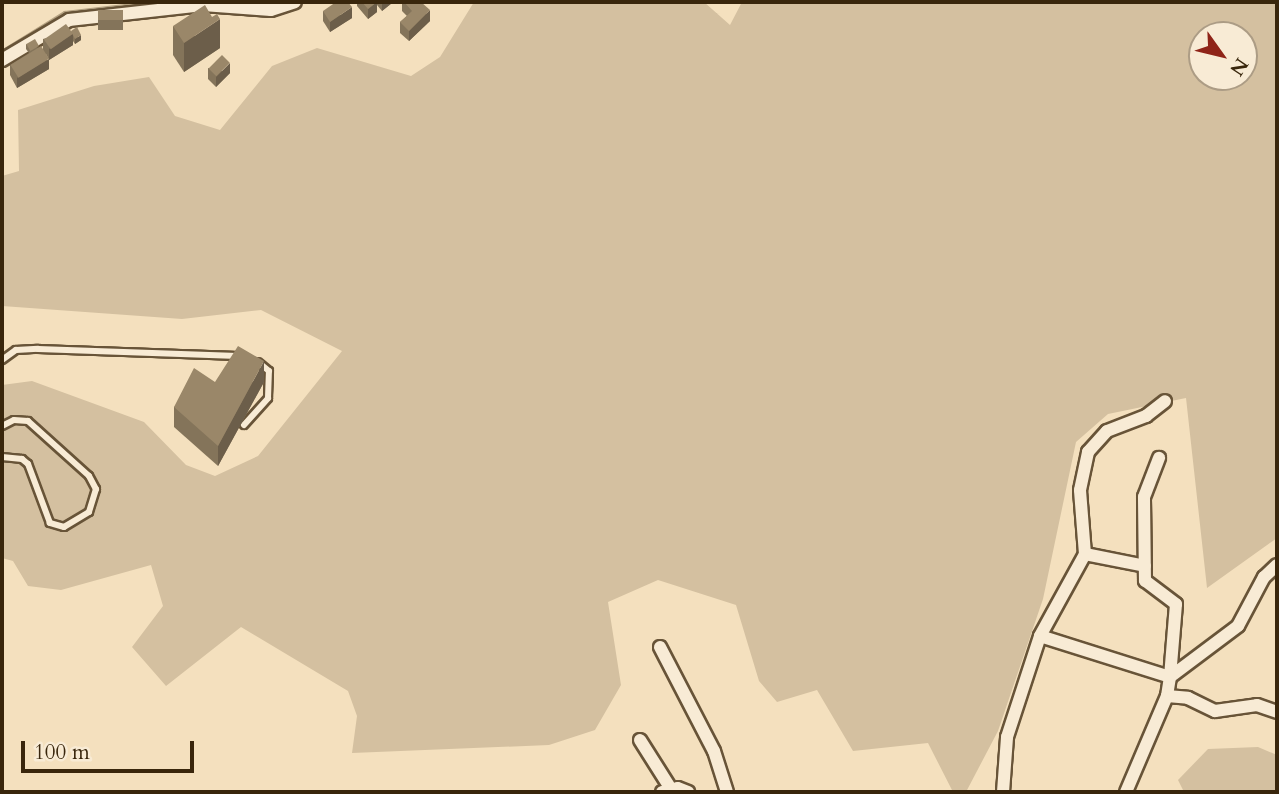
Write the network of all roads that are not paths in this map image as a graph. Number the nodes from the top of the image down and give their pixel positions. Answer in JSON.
{"nodes":[{"id":1,"x":295,"y":2,"type":"edge"},
{"id":2,"x":2,"y":60,"type":"edge"},
{"id":3,"x":2,"y":360,"type":"edge"},
{"id":4,"x":1165,"y":401,"type":"dead end"},
{"id":5,"x":244,"y":425,"type":"dead end"},
{"id":6,"x":2,"y":426,"type":"edge"},
{"id":7,"x":2,"y":457,"type":"edge"},
{"id":8,"x":1159,"y":458,"type":"dead end"},
{"id":9,"x":1085,"y":554,"type":"junction"},
{"id":10,"x":1277,"y":565,"type":"edge"},
{"id":11,"x":1145,"y":566,"type":"junction"},
{"id":12,"x":1040,"y":636,"type":"junction"},
{"id":13,"x":660,"y":647,"type":"dead end"},
{"id":14,"x":1170,"y":677,"type":"junction"},
{"id":15,"x":1167,"y":696,"type":"junction"},
{"id":16,"x":1277,"y":712,"type":"edge"},
{"id":17,"x":640,"y":740,"type":"dead end"},
{"id":18,"x":666,"y":791,"type":"edge"},
{"id":19,"x":688,"y":792,"type":"edge"},
{"id":20,"x":727,"y":792,"type":"edge"},
{"id":21,"x":1003,"y":792,"type":"edge"},
{"id":22,"x":1126,"y":792,"type":"edge"}],
"edges":[{"from":1,"to":2,"type":"street"},
{"from":3,"to":5,"type":"lane"},
{"from":4,"to":9,"type":"street"},
{"from":6,"to":7,"type":"lane"},
{"from":8,"to":11,"type":"street"},
{"from":9,"to":11,"type":"street"},
{"from":9,"to":12,"type":"street"},
{"from":10,"to":14,"type":"street"},
{"from":11,"to":14,"type":"street"},
{"from":12,"to":14,"type":"street"},
{"from":12,"to":21,"type":"street"},
{"from":13,"to":20,"type":"street"},
{"from":14,"to":15,"type":"street"},
{"from":15,"to":16,"type":"street"},
{"from":15,"to":22,"type":"street"},
{"from":17,"to":18,"type":"street"},
{"from":18,"to":19,"type":"street"}]}
